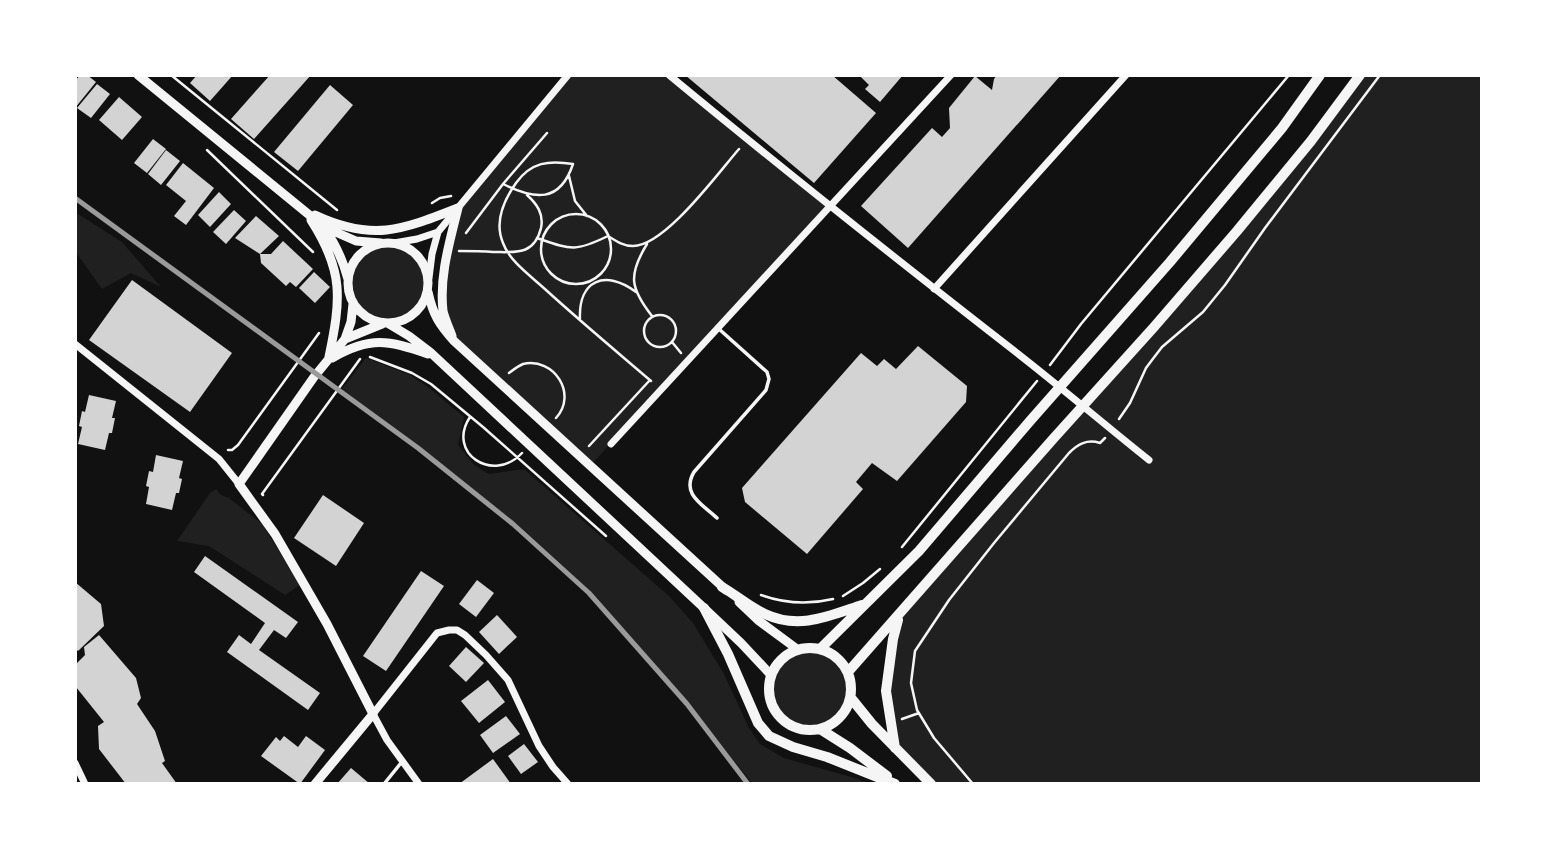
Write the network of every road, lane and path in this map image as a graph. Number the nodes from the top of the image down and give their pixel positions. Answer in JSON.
{"nodes":[{"id":1,"x":138,"y":75,"type":"edge"},
{"id":2,"x":171,"y":75,"type":"edge"},
{"id":3,"x":568,"y":75,"type":"edge"},
{"id":4,"x":669,"y":75,"type":"edge"},
{"id":5,"x":951,"y":75,"type":"edge"},
{"id":6,"x":1126,"y":75,"type":"edge"},
{"id":7,"x":1289,"y":75,"type":"edge"},
{"id":8,"x":1320,"y":75,"type":"edge"},
{"id":9,"x":1360,"y":75,"type":"edge"},
{"id":10,"x":1380,"y":75,"type":"edge"},
{"id":11,"x":547,"y":133,"type":"dead end"},
{"id":12,"x":747,"y":140,"type":"junction"},
{"id":13,"x":202,"y":145,"type":"dead end"},
{"id":14,"x":569,"y":176,"type":"junction"},
{"id":15,"x":503,"y":184,"type":"junction"},
{"id":16,"x":512,"y":188,"type":"junction"},
{"id":17,"x":524,"y":193,"type":"junction"},
{"id":18,"x":830,"y":206,"type":"junction"},
{"id":19,"x":458,"y":208,"type":"junction"},
{"id":20,"x":304,"y":210,"type":"junction"},
{"id":21,"x":340,"y":212,"type":"dead end"},
{"id":22,"x":587,"y":216,"type":"junction"},
{"id":23,"x":324,"y":227,"type":"junction"},
{"id":24,"x":438,"y":232,"type":"junction"},
{"id":25,"x":464,"y":235,"type":"dead end"},
{"id":26,"x":608,"y":236,"type":"junction"},
{"id":27,"x":537,"y":238,"type":"junction"},
{"id":28,"x":542,"y":240,"type":"junction"},
{"id":29,"x":649,"y":241,"type":"junction"},
{"id":30,"x":381,"y":243,"type":"junction"},
{"id":31,"x":394,"y":243,"type":"junction"},
{"id":32,"x":461,"y":243,"type":"dead end"},
{"id":33,"x":507,"y":252,"type":"junction"},
{"id":34,"x":319,"y":257,"type":"dead end"},
{"id":35,"x":429,"y":278,"type":"junction"},
{"id":36,"x":348,"y":280,"type":"junction"},
{"id":37,"x":934,"y":289,"type":"junction"},
{"id":38,"x":428,"y":292,"type":"junction"},
{"id":39,"x":636,"y":292,"type":"junction"},
{"id":40,"x":353,"y":304,"type":"junction"},
{"id":41,"x":653,"y":316,"type":"junction"},
{"id":42,"x":580,"y":321,"type":"junction"},
{"id":43,"x":386,"y":324,"type":"junction"},
{"id":44,"x":325,"y":326,"type":"dead end"},
{"id":45,"x":718,"y":328,"type":"junction"},
{"id":46,"x":345,"y":339,"type":"junction"},
{"id":47,"x":454,"y":341,"type":"junction"},
{"id":48,"x":75,"y":344,"type":"edge"},
{"id":49,"x":435,"y":357,"type":"junction"},
{"id":50,"x":328,"y":361,"type":"junction"},
{"id":51,"x":1043,"y":374,"type":"junction"},
{"id":52,"x":650,"y":380,"type":"junction"},
{"id":53,"x":1059,"y":388,"type":"junction"},
{"id":54,"x":661,"y":389,"type":"junction"},
{"id":55,"x":1082,"y":407,"type":"junction"},
{"id":56,"x":549,"y":410,"type":"dead end"},
{"id":57,"x":559,"y":419,"type":"dead end"},
{"id":58,"x":1111,"y":431,"type":"junction"},
{"id":59,"x":611,"y":444,"type":"dead end"},
{"id":60,"x":590,"y":447,"type":"dead end"},
{"id":61,"x":225,"y":451,"type":"dead end"},
{"id":62,"x":1149,"y":460,"type":"dead end"},
{"id":63,"x":239,"y":484,"type":"junction"},
{"id":64,"x":268,"y":504,"type":"dead end"},
{"id":65,"x":717,"y":518,"type":"dead end"},
{"id":66,"x":609,"y":539,"type":"dead end"},
{"id":67,"x":895,"y":555,"type":"dead end"},
{"id":68,"x":887,"y":562,"type":"dead end"},
{"id":69,"x":722,"y":587,"type":"junction"},
{"id":70,"x":779,"y":602,"type":"dead end"},
{"id":71,"x":868,"y":602,"type":"junction"},
{"id":72,"x":704,"y":608,"type":"junction"},
{"id":73,"x":898,"y":616,"type":"junction"},
{"id":74,"x":797,"y":649,"type":"junction"},
{"id":75,"x":821,"y":649,"type":"junction"},
{"id":76,"x":848,"y":672,"type":"junction"},
{"id":77,"x":771,"y":675,"type":"junction"},
{"id":78,"x":851,"y":698,"type":"junction"},
{"id":79,"x":373,"y":714,"type":"junction"},
{"id":80,"x":820,"y":729,"type":"junction"},
{"id":81,"x":895,"y":748,"type":"junction"},
{"id":82,"x":403,"y":761,"type":"junction"},
{"id":83,"x":75,"y":763,"type":"edge"},
{"id":84,"x":85,"y":784,"type":"edge"},
{"id":85,"x":315,"y":784,"type":"edge"},
{"id":86,"x":384,"y":784,"type":"edge"},
{"id":87,"x":419,"y":784,"type":"edge"},
{"id":88,"x":568,"y":784,"type":"edge"},
{"id":89,"x":896,"y":784,"type":"edge"},
{"id":90,"x":931,"y":784,"type":"edge"},
{"id":91,"x":973,"y":784,"type":"edge"}],
"edges":[{"from":1,"to":20,"type":"street"},
{"from":2,"to":21,"type":"path"},
{"from":3,"to":19,"type":"street"},
{"from":4,"to":12,"type":"street"},
{"from":5,"to":18,"type":"street"},
{"from":6,"to":37,"type":"street"},
{"from":7,"to":51,"type":"path"},
{"from":8,"to":53,"type":"main road"},
{"from":9,"to":55,"type":"main road"},
{"from":10,"to":58,"type":"path"},
{"from":11,"to":15,"type":"path"},
{"from":12,"to":18,"type":"street"},
{"from":12,"to":29,"type":"path"},
{"from":13,"to":34,"type":"path"},
{"from":14,"to":16,"type":"path"},
{"from":14,"to":17,"type":"path"},
{"from":14,"to":22,"type":"path"},
{"from":15,"to":16,"type":"path"},
{"from":15,"to":25,"type":"path"},
{"from":16,"to":17,"type":"path"},
{"from":16,"to":33,"type":"path"},
{"from":17,"to":27,"type":"path"},
{"from":18,"to":37,"type":"street"},
{"from":18,"to":45,"type":"street"},
{"from":19,"to":20,"type":"street"},
{"from":19,"to":24,"type":"street"},
{"from":19,"to":47,"type":"street"},
{"from":20,"to":23,"type":"street"},
{"from":20,"to":50,"type":"street"},
{"from":22,"to":26,"type":"path"},
{"from":22,"to":28,"type":"path"},
{"from":23,"to":30,"type":"street"},
{"from":23,"to":36,"type":"street"},
{"from":24,"to":31,"type":"street"},
{"from":24,"to":35,"type":"street"},
{"from":26,"to":28,"type":"path"},
{"from":26,"to":28,"type":"path"},
{"from":26,"to":29,"type":"path"},
{"from":27,"to":28,"type":"path"},
{"from":27,"to":33,"type":"path"},
{"from":29,"to":39,"type":"path"},
{"from":30,"to":31,"type":"street"},
{"from":30,"to":36,"type":"street"},
{"from":31,"to":35,"type":"street"},
{"from":32,"to":33,"type":"path"},
{"from":33,"to":42,"type":"path"},
{"from":35,"to":38,"type":"street"},
{"from":36,"to":40,"type":"street"},
{"from":37,"to":51,"type":"street"},
{"from":38,"to":43,"type":"street"},
{"from":38,"to":47,"type":"street"},
{"from":39,"to":41,"type":"path"},
{"from":39,"to":42,"type":"path"},
{"from":40,"to":43,"type":"street"},
{"from":40,"to":46,"type":"street"},
{"from":41,"to":41,"type":"path"},
{"from":42,"to":52,"type":"path"},
{"from":43,"to":46,"type":"street"},
{"from":43,"to":49,"type":"street"},
{"from":44,"to":61,"type":"path"},
{"from":45,"to":54,"type":"street"},
{"from":45,"to":65,"type":"lane"},
{"from":46,"to":50,"type":"street"},
{"from":47,"to":69,"type":"street"},
{"from":48,"to":63,"type":"street"},
{"from":49,"to":50,"type":"street"},
{"from":49,"to":72,"type":"street"},
{"from":50,"to":63,"type":"street"},
{"from":51,"to":53,"type":"street"},
{"from":51,"to":67,"type":"path"},
{"from":52,"to":54,"type":"path"},
{"from":52,"to":60,"type":"path"},
{"from":53,"to":55,"type":"street"},
{"from":53,"to":71,"type":"main road"},
{"from":54,"to":59,"type":"street"},
{"from":55,"to":58,"type":"street"},
{"from":55,"to":73,"type":"main road"},
{"from":56,"to":57,"type":"path"},
{"from":58,"to":62,"type":"street"},
{"from":58,"to":91,"type":"path"},
{"from":63,"to":79,"type":"street"},
{"from":64,"to":66,"type":"path"},
{"from":68,"to":70,"type":"path"},
{"from":69,"to":71,"type":"main road"},
{"from":69,"to":74,"type":"street"},
{"from":71,"to":75,"type":"main road"},
{"from":72,"to":77,"type":"street"},
{"from":72,"to":89,"type":"main road"},
{"from":73,"to":76,"type":"main road"},
{"from":73,"to":81,"type":"main road"},
{"from":74,"to":75,"type":"main road"},
{"from":74,"to":77,"type":"main road"},
{"from":75,"to":76,"type":"main road"},
{"from":76,"to":78,"type":"main road"},
{"from":77,"to":80,"type":"main road"},
{"from":78,"to":80,"type":"main road"},
{"from":78,"to":81,"type":"main road"},
{"from":79,"to":82,"type":"street"},
{"from":79,"to":85,"type":"street"},
{"from":79,"to":88,"type":"street"},
{"from":80,"to":89,"type":"main road"},
{"from":81,"to":90,"type":"main road"},
{"from":82,"to":86,"type":"lane"},
{"from":82,"to":87,"type":"street"},
{"from":83,"to":84,"type":"street"}]}
